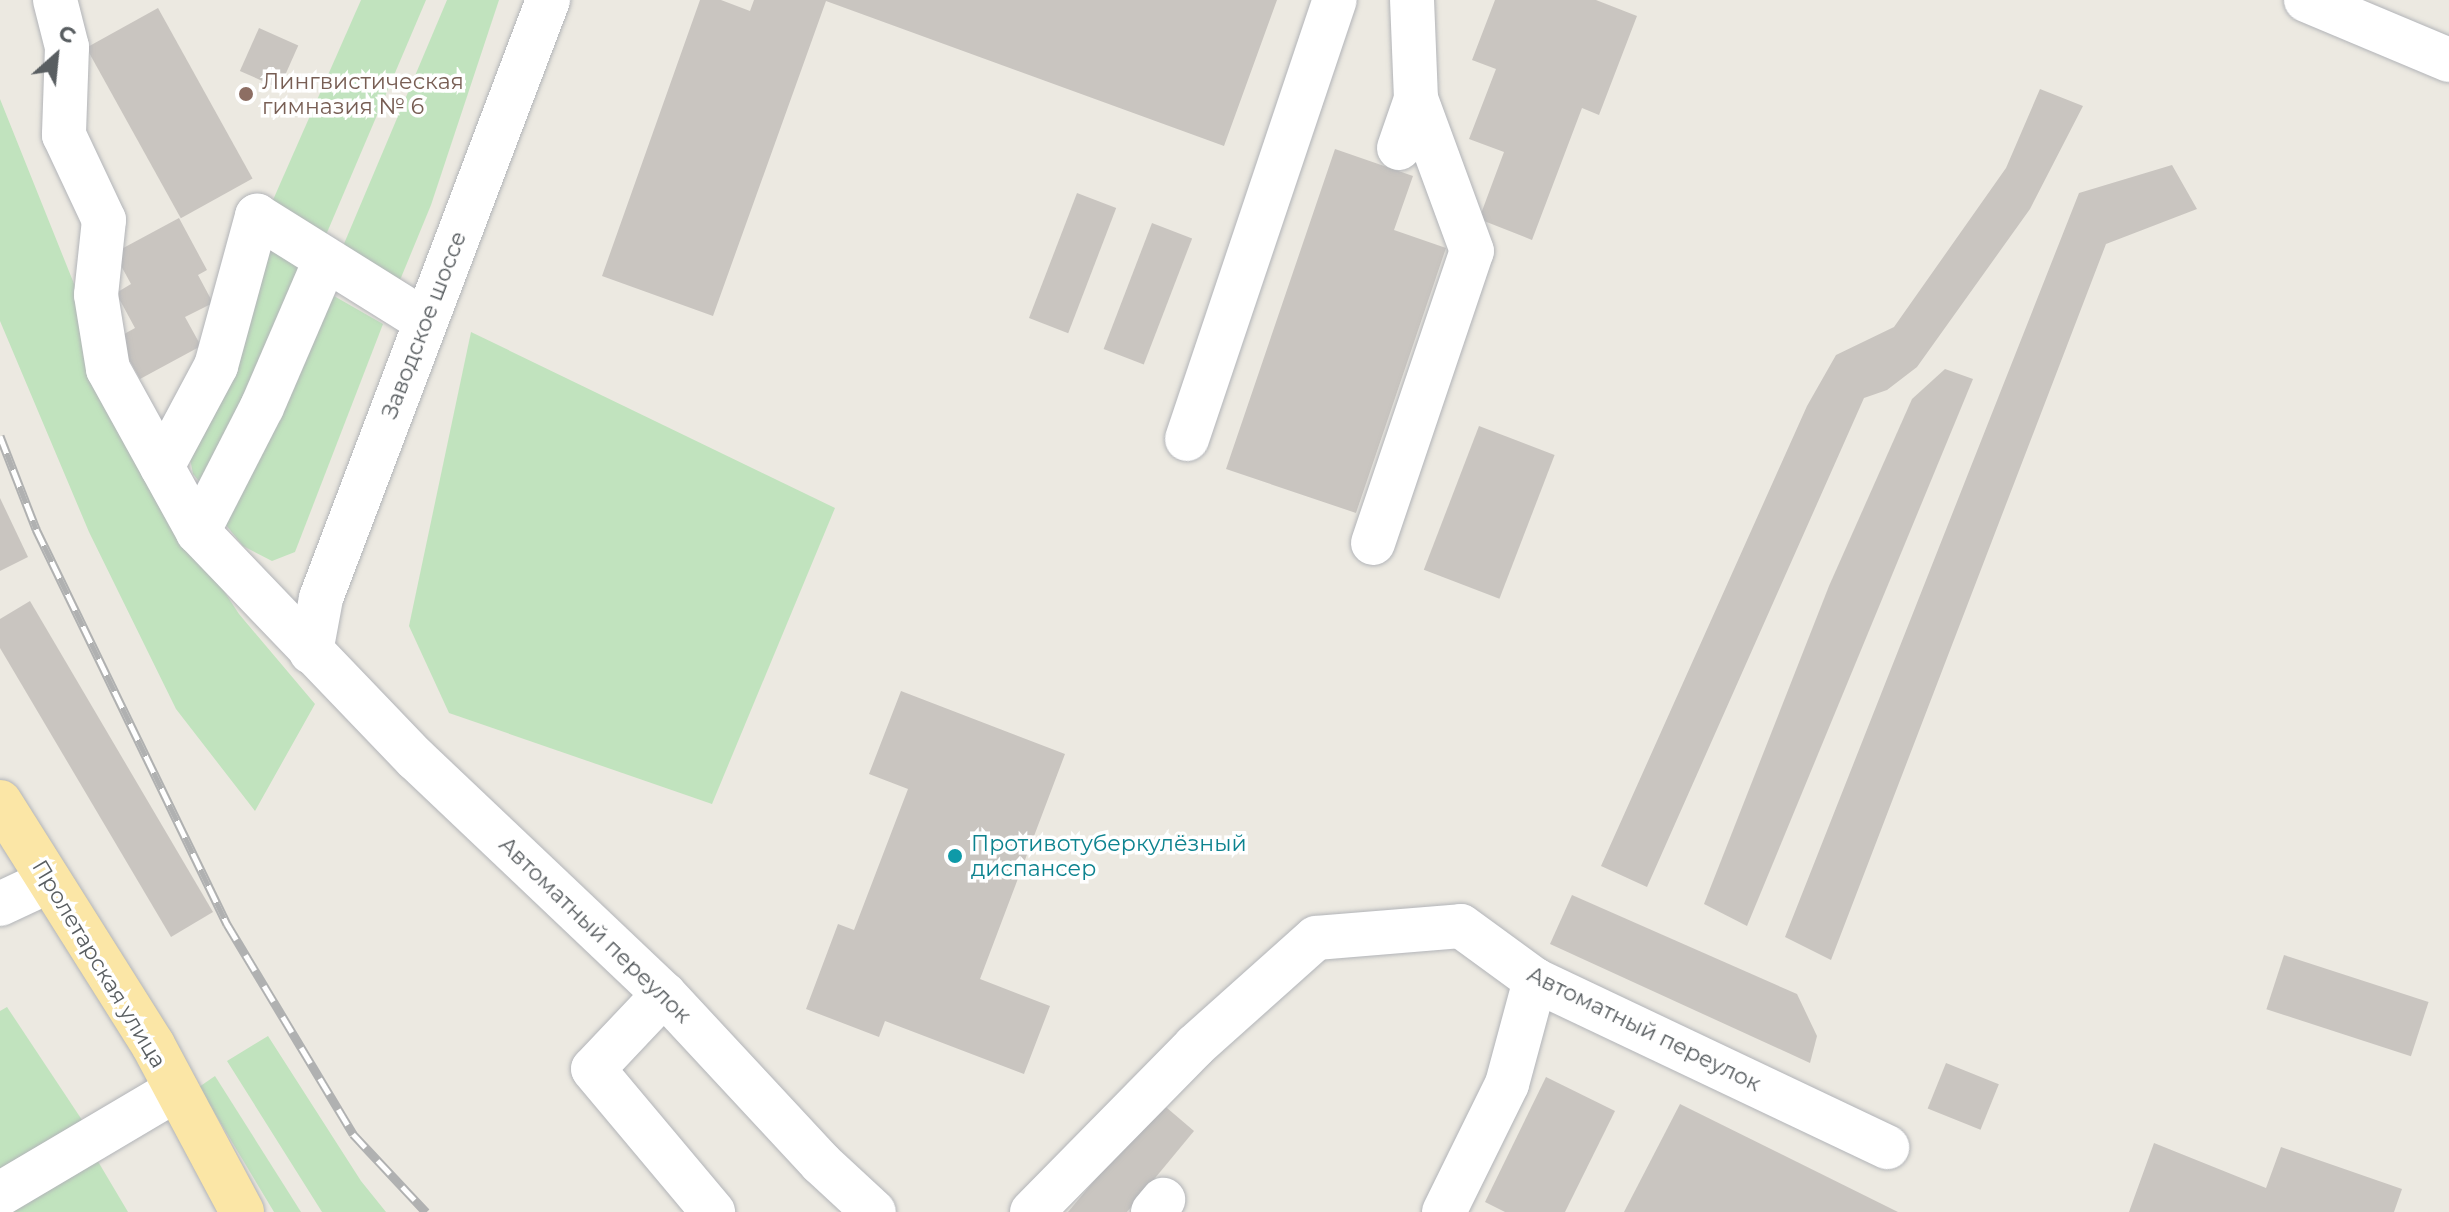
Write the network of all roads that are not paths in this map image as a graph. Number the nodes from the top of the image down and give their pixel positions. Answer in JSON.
{"nodes":[{"id":1,"x":55,"y":0,"type":"edge"},
{"id":2,"x":548,"y":0,"type":"edge"},
{"id":3,"x":1335,"y":0,"type":"edge"},
{"id":4,"x":1412,"y":0,"type":"edge"},
{"id":5,"x":2306,"y":0,"type":"edge"},
{"id":6,"x":2449,"y":60,"type":"edge"},
{"id":7,"x":1416,"y":99,"type":"junction"},
{"id":8,"x":1399,"y":148,"type":"dead end"},
{"id":9,"x":325,"y":261,"type":"junction"},
{"id":10,"x":425,"y":321,"type":"junction"},
{"id":11,"x":1187,"y":439,"type":"dead end"},
{"id":12,"x":162,"y":467,"type":"junction"},
{"id":13,"x":198,"y":532,"type":"junction"},
{"id":14,"x":1373,"y":543,"type":"dead end"},
{"id":15,"x":311,"y":652,"type":"junction"},
{"id":16,"x":0,"y":802,"type":"edge"},
{"id":17,"x":49,"y":881,"type":"junction"},
{"id":18,"x":0,"y":904,"type":"edge"},
{"id":19,"x":1535,"y":980,"type":"junction"},
{"id":20,"x":664,"y":994,"type":"junction"},
{"id":21,"x":174,"y":1091,"type":"junction"},
{"id":22,"x":1887,"y":1147,"type":"dead end"},
{"id":23,"x":0,"y":1194,"type":"edge"},
{"id":24,"x":242,"y":1212,"type":"edge"},
{"id":25,"x":713,"y":1212,"type":"edge"},
{"id":26,"x":874,"y":1212,"type":"edge"},
{"id":27,"x":1032,"y":1212,"type":"edge"},
{"id":28,"x":1444,"y":1212,"type":"edge"}],
"edges":[{"from":1,"to":12,"type":"street","name":"Автоматный переулок"},
{"from":2,"to":10,"type":"street","name":"Заводское шоссе"},
{"from":3,"to":11,"type":"street"},
{"from":4,"to":7,"type":"street"},
{"from":5,"to":6,"type":"street"},
{"from":7,"to":8,"type":"street"},
{"from":7,"to":14,"type":"street"},
{"from":9,"to":10,"type":"street"},
{"from":9,"to":12,"type":"street"},
{"from":9,"to":13,"type":"street"},
{"from":10,"to":15,"type":"street","name":"Заводское шоссе"},
{"from":12,"to":13,"type":"street","name":"Автоматный переулок"},
{"from":13,"to":15,"type":"street","name":"Автоматный переулок"},
{"from":15,"to":20,"type":"street","name":"Автоматный переулок"},
{"from":16,"to":17,"type":"main road","name":"Пролетарская улица"},
{"from":17,"to":18,"type":"street"},
{"from":17,"to":21,"type":"main road","name":"Пролетарская улица"},
{"from":19,"to":22,"type":"street","name":"Автоматный переулок"},
{"from":19,"to":27,"type":"street","name":"Автоматный переулок"},
{"from":19,"to":28,"type":"street"},
{"from":20,"to":25,"type":"street"},
{"from":20,"to":26,"type":"street","name":"Автоматный переулок"},
{"from":21,"to":23,"type":"street"},
{"from":21,"to":24,"type":"main road","name":"Пролетарская улица"}]}
